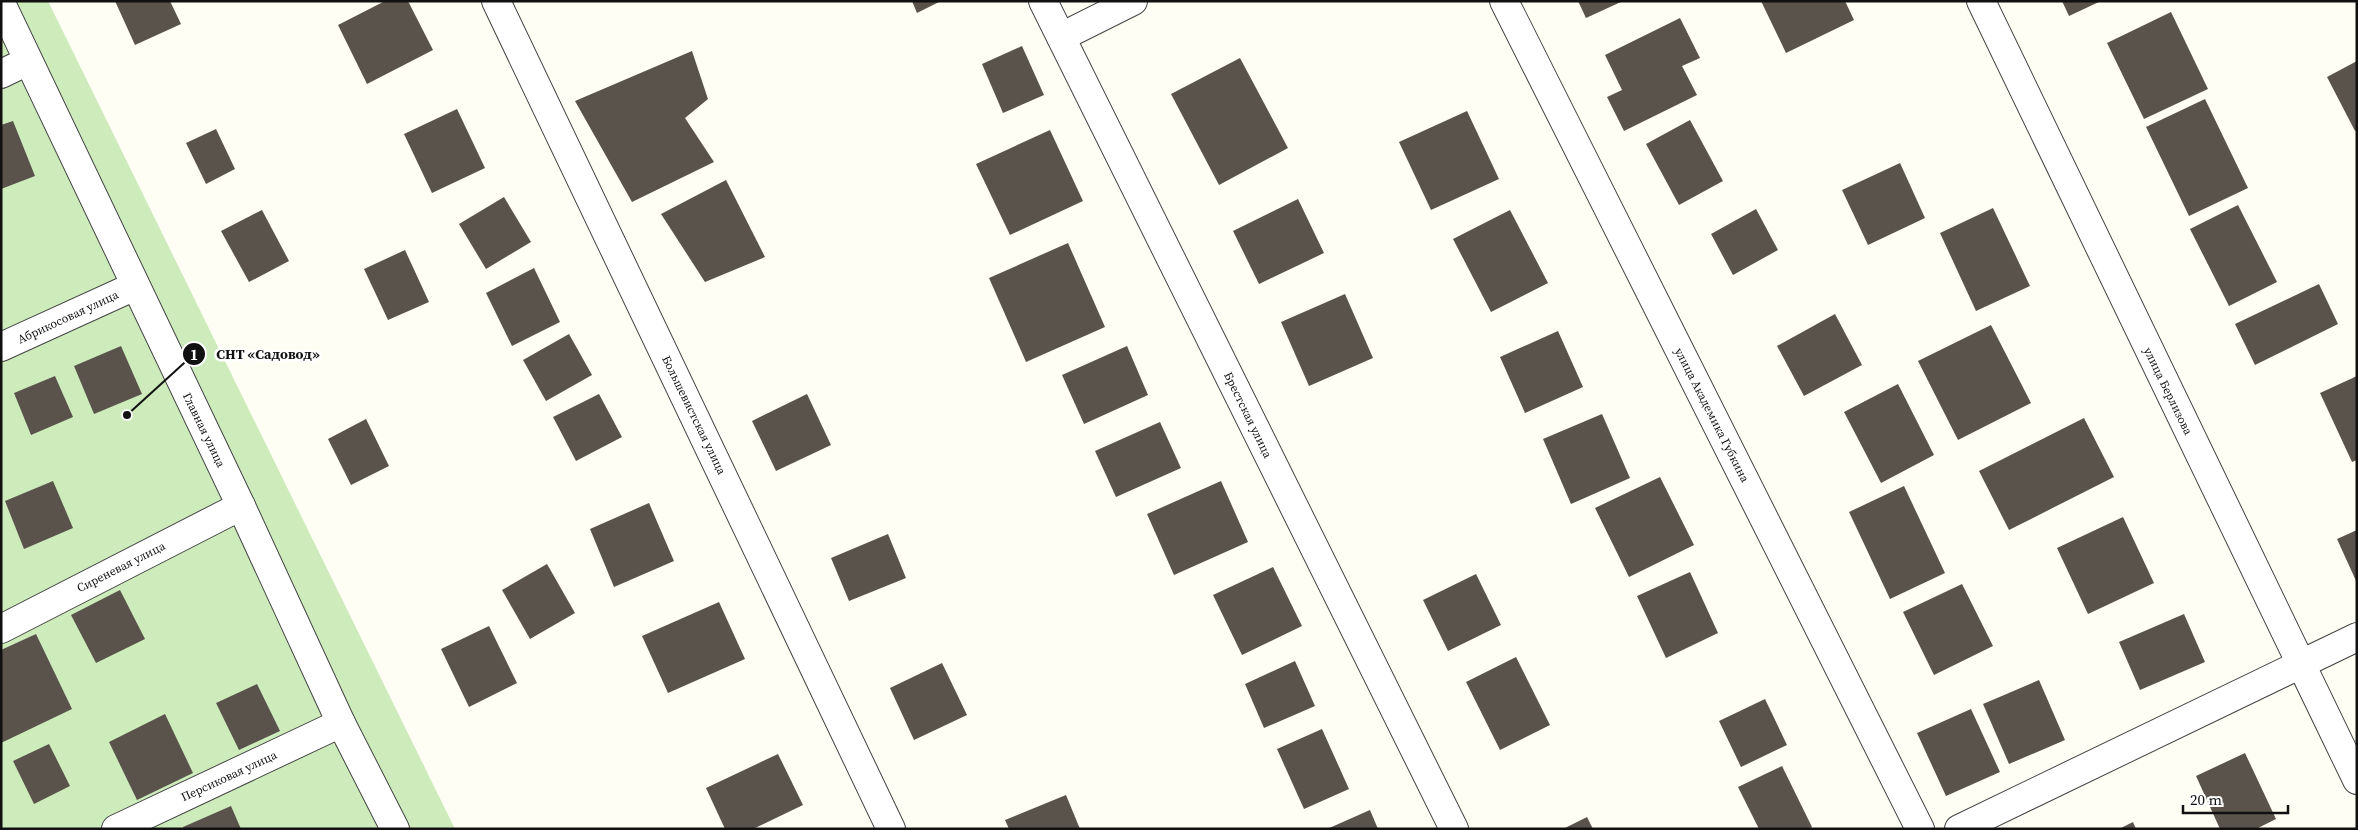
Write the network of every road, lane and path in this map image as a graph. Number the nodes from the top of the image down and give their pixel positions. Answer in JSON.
{"nodes":[{"id":1,"x":496,"y":1,"type":"edge"},
{"id":2,"x":1044,"y":1,"type":"edge"},
{"id":3,"x":1133,"y":1,"type":"edge"},
{"id":4,"x":1504,"y":1,"type":"edge"},
{"id":5,"x":1981,"y":1,"type":"edge"},
{"id":6,"x":1,"y":3,"type":"edge"},
{"id":7,"x":1061,"y":37,"type":"junction"},
{"id":8,"x":28,"y":61,"type":"junction"},
{"id":9,"x":1,"y":74,"type":"edge"},
{"id":10,"x":135,"y":286,"type":"junction"},
{"id":11,"x":1,"y":347,"type":"edge"},
{"id":12,"x":241,"y":506,"type":"junction"},
{"id":13,"x":1,"y":629,"type":"edge"},
{"id":14,"x":2357,"y":636,"type":"edge"},
{"id":15,"x":2299,"y":664,"type":"junction"},
{"id":16,"x":341,"y":722,"type":"junction"},
{"id":17,"x":2357,"y":780,"type":"edge"},
{"id":18,"x":116,"y":829,"type":"edge"},
{"id":19,"x":396,"y":829,"type":"edge"},
{"id":20,"x":891,"y":829,"type":"edge"},
{"id":21,"x":1454,"y":829,"type":"edge"},
{"id":22,"x":1920,"y":829,"type":"edge"},
{"id":23,"x":1959,"y":829,"type":"edge"}],
"edges":[{"from":1,"to":20,"type":"street","name":"Большевистская улица"},
{"from":2,"to":7,"type":"street","name":"Брестская улица"},
{"from":3,"to":7,"type":"street"},
{"from":4,"to":22,"type":"street","name":"улица Академика Губкина"},
{"from":5,"to":15,"type":"street","name":"улица Берлизова"},
{"from":6,"to":8,"type":"street","name":"Главная улица"},
{"from":7,"to":21,"type":"street","name":"Брестская улица"},
{"from":8,"to":9,"type":"street"},
{"from":8,"to":10,"type":"street","name":"Главная улица"},
{"from":10,"to":11,"type":"street","name":"Абрикосовая улица"},
{"from":10,"to":12,"type":"street","name":"Главная улица"},
{"from":12,"to":13,"type":"street","name":"Сиреневая улица"},
{"from":12,"to":16,"type":"street","name":"Главная улица"},
{"from":14,"to":15,"type":"street"},
{"from":15,"to":17,"type":"street","name":"улица Берлизова"},
{"from":15,"to":23,"type":"street"},
{"from":16,"to":18,"type":"street","name":"Персиковая улица"},
{"from":16,"to":19,"type":"street","name":"Главная улица"}]}
